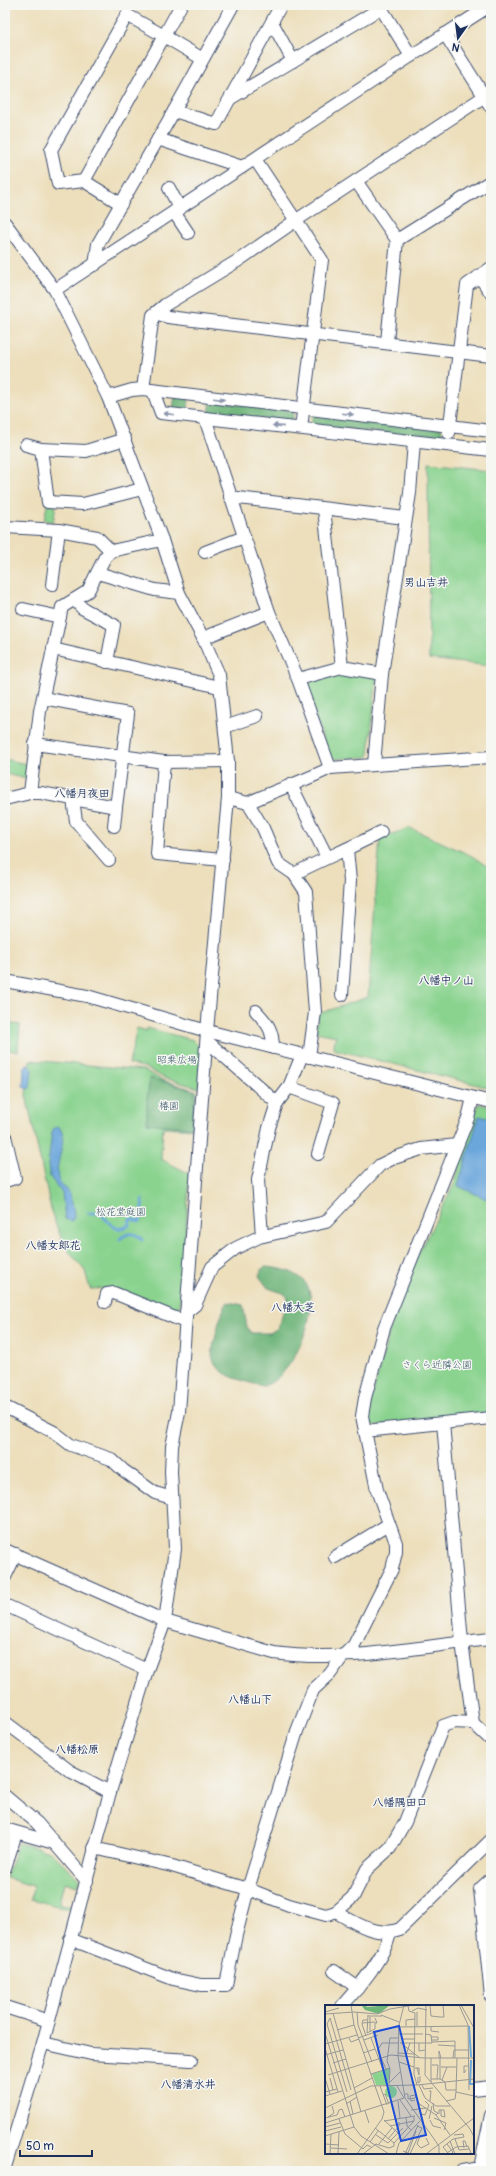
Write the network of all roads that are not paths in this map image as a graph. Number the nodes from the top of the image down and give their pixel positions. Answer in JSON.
{"nodes":[{"id":1,"x":181,"y":5,"type":"edge"},
{"id":2,"x":232,"y":5,"type":"edge"},
{"id":3,"x":281,"y":5,"type":"edge"},
{"id":4,"x":491,"y":5,"type":"edge"},
{"id":5,"x":272,"y":22,"type":"junction"},
{"id":6,"x":445,"y":34,"type":"junction"},
{"id":7,"x":164,"y":36,"type":"junction"},
{"id":8,"x":411,"y":56,"type":"junction"},
{"id":9,"x":201,"y":58,"type":"junction"},
{"id":10,"x":293,"y":60,"type":"junction"},
{"id":11,"x":488,"y":94,"type":"edge"},
{"id":12,"x":230,"y":99,"type":"junction"},
{"id":13,"x":491,"y":107,"type":"edge"},
{"id":14,"x":174,"y":111,"type":"junction"},
{"id":15,"x":158,"y":139,"type":"junction"},
{"id":16,"x":255,"y":159,"type":"junction"},
{"id":17,"x":242,"y":167,"type":"junction"},
{"id":18,"x":356,"y":181,"type":"junction"},
{"id":19,"x":491,"y":181,"type":"edge"},
{"id":20,"x":84,"y":182,"type":"junction"},
{"id":21,"x":169,"y":188,"type":"dead end"},
{"id":22,"x":121,"y":204,"type":"junction"},
{"id":23,"x":177,"y":211,"type":"junction"},
{"id":24,"x":295,"y":221,"type":"junction"},
{"id":25,"x":5,"y":223,"type":"edge"},
{"id":26,"x":188,"y":233,"type":"dead end"},
{"id":27,"x":397,"y":240,"type":"junction"},
{"id":28,"x":95,"y":265,"type":"junction"},
{"id":29,"x":491,"y":268,"type":"edge"},
{"id":30,"x":479,"y":276,"type":"junction"},
{"id":31,"x":54,"y":290,"type":"junction"},
{"id":32,"x":491,"y":293,"type":"edge"},
{"id":33,"x":156,"y":313,"type":"junction"},
{"id":34,"x":313,"y":333,"type":"junction"},
{"id":35,"x":387,"y":342,"type":"junction"},
{"id":36,"x":457,"y":352,"type":"junction"},
{"id":37,"x":491,"y":356,"type":"edge"},
{"id":38,"x":148,"y":390,"type":"junction"},
{"id":39,"x":108,"y":397,"type":"junction"},
{"id":40,"x":202,"y":397,"type":"junction"},
{"id":41,"x":303,"y":409,"type":"junction"},
{"id":42,"x":203,"y":418,"type":"junction"},
{"id":43,"x":449,"y":427,"type":"junction"},
{"id":44,"x":301,"y":428,"type":"junction"},
{"id":45,"x":491,"y":431,"type":"edge"},
{"id":46,"x":125,"y":439,"type":"junction"},
{"id":47,"x":414,"y":442,"type":"junction"},
{"id":48,"x":447,"y":444,"type":"junction"},
{"id":49,"x":26,"y":445,"type":"dead end"},
{"id":50,"x":42,"y":449,"type":"junction"},
{"id":51,"x":491,"y":450,"type":"edge"},
{"id":52,"x":142,"y":489,"type":"junction"},
{"id":53,"x":230,"y":497,"type":"junction"},
{"id":54,"x":324,"y":509,"type":"junction"},
{"id":55,"x":405,"y":518,"type":"junction"},
{"id":56,"x":5,"y":527,"type":"edge"},
{"id":57,"x":58,"y":530,"type":"junction"},
{"id":58,"x":244,"y":537,"type":"junction"},
{"id":59,"x":162,"y":540,"type":"junction"},
{"id":60,"x":111,"y":551,"type":"junction"},
{"id":61,"x":205,"y":552,"type":"dead end"},
{"id":62,"x":98,"y":573,"type":"junction"},
{"id":63,"x":52,"y":585,"type":"dead end"},
{"id":64,"x":179,"y":593,"type":"junction"},
{"id":65,"x":75,"y":600,"type":"junction"},
{"id":66,"x":23,"y":608,"type":"dead end"},
{"id":67,"x":269,"y":612,"type":"junction"},
{"id":68,"x":60,"y":617,"type":"junction"},
{"id":69,"x":203,"y":638,"type":"junction"},
{"id":70,"x":54,"y":649,"type":"junction"},
{"id":71,"x":107,"y":662,"type":"junction"},
{"id":72,"x":342,"y":667,"type":"junction"},
{"id":73,"x":382,"y":674,"type":"junction"},
{"id":74,"x":298,"y":679,"type":"junction"},
{"id":75,"x":219,"y":687,"type":"junction"},
{"id":76,"x":43,"y":698,"type":"junction"},
{"id":77,"x":257,"y":716,"type":"dead end"},
{"id":78,"x":225,"y":727,"type":"junction"},
{"id":79,"x":35,"y":744,"type":"junction"},
{"id":80,"x":123,"y":757,"type":"junction"},
{"id":81,"x":491,"y":757,"type":"edge"},
{"id":82,"x":228,"y":761,"type":"junction"},
{"id":83,"x":164,"y":762,"type":"junction"},
{"id":84,"x":374,"y":764,"type":"junction"},
{"id":85,"x":330,"y":768,"type":"junction"},
{"id":86,"x":291,"y":785,"type":"junction"},
{"id":87,"x":30,"y":793,"type":"junction"},
{"id":88,"x":228,"y":798,"type":"junction"},
{"id":89,"x":5,"y":799,"type":"edge"},
{"id":90,"x":73,"y":799,"type":"junction"},
{"id":91,"x":248,"y":804,"type":"junction"},
{"id":92,"x":116,"y":807,"type":"junction"},
{"id":93,"x":5,"y":809,"type":"edge"},
{"id":94,"x":114,"y":826,"type":"dead end"},
{"id":95,"x":381,"y":832,"type":"dead end"},
{"id":96,"x":348,"y":849,"type":"junction"},
{"id":97,"x":327,"y":857,"type":"junction"},
{"id":98,"x":109,"y":860,"type":"dead end"},
{"id":99,"x":223,"y":860,"type":"junction"},
{"id":100,"x":294,"y":874,"type":"junction"},
{"id":101,"x":5,"y":981,"type":"edge"},
{"id":102,"x":342,"y":994,"type":"dead end"},
{"id":103,"x":256,"y":1011,"type":"dead end"},
{"id":104,"x":207,"y":1036,"type":"junction"},
{"id":105,"x":273,"y":1048,"type":"junction"},
{"id":106,"x":306,"y":1056,"type":"junction"},
{"id":107,"x":289,"y":1087,"type":"junction"},
{"id":108,"x":473,"y":1098,"type":"junction"},
{"id":109,"x":491,"y":1102,"type":"edge"},
{"id":110,"x":277,"y":1103,"type":"junction"},
{"id":111,"x":5,"y":1136,"type":"edge"},
{"id":112,"x":457,"y":1145,"type":"junction"},
{"id":113,"x":318,"y":1154,"type":"dead end"},
{"id":114,"x":5,"y":1181,"type":"edge"},
{"id":115,"x":262,"y":1236,"type":"junction"},
{"id":116,"x":105,"y":1302,"type":"dead end"},
{"id":117,"x":186,"y":1317,"type":"junction"},
{"id":118,"x":5,"y":1407,"type":"edge"},
{"id":119,"x":491,"y":1418,"type":"edge"},
{"id":120,"x":443,"y":1423,"type":"junction"},
{"id":121,"x":365,"y":1431,"type":"junction"},
{"id":122,"x":172,"y":1498,"type":"junction"},
{"id":123,"x":389,"y":1524,"type":"junction"},
{"id":124,"x":10,"y":1552,"type":"edge"},
{"id":125,"x":335,"y":1557,"type":"dead end"},
{"id":126,"x":5,"y":1577,"type":"edge"},
{"id":127,"x":5,"y":1605,"type":"edge"},
{"id":128,"x":165,"y":1621,"type":"junction"},
{"id":129,"x":491,"y":1638,"type":"edge"},
{"id":130,"x":462,"y":1642,"type":"junction"},
{"id":131,"x":343,"y":1656,"type":"junction"},
{"id":132,"x":147,"y":1670,"type":"junction"},
{"id":133,"x":5,"y":1722,"type":"edge"},
{"id":134,"x":473,"y":1723,"type":"junction"},
{"id":135,"x":491,"y":1740,"type":"edge"},
{"id":136,"x":110,"y":1792,"type":"junction"},
{"id":137,"x":5,"y":1796,"type":"edge"},
{"id":138,"x":11,"y":1831,"type":"edge"},
{"id":139,"x":491,"y":1840,"type":"edge"},
{"id":140,"x":54,"y":1843,"type":"junction"},
{"id":141,"x":94,"y":1848,"type":"junction"},
{"id":142,"x":5,"y":1868,"type":"edge"},
{"id":143,"x":491,"y":1879,"type":"edge"},
{"id":144,"x":87,"y":1881,"type":"junction"},
{"id":145,"x":248,"y":1889,"type":"junction"},
{"id":146,"x":336,"y":1912,"type":"junction"},
{"id":147,"x":390,"y":1933,"type":"junction"},
{"id":148,"x":70,"y":1939,"type":"junction"},
{"id":149,"x":334,"y":1971,"type":"dead end"},
{"id":150,"x":358,"y":1988,"type":"junction"},
{"id":151,"x":491,"y":1997,"type":"edge"},
{"id":152,"x":343,"y":2005,"type":"edge"},
{"id":153,"x":5,"y":2007,"type":"edge"},
{"id":154,"x":49,"y":2021,"type":"junction"},
{"id":155,"x":43,"y":2043,"type":"junction"},
{"id":156,"x":191,"y":2060,"type":"dead end"},
{"id":157,"x":491,"y":2088,"type":"edge"},
{"id":158,"x":474,"y":2089,"type":"edge"},
{"id":159,"x":491,"y":2115,"type":"edge"},
{"id":160,"x":8,"y":2145,"type":"edge"},
{"id":161,"x":491,"y":2163,"type":"edge"},
{"id":162,"x":5,"y":2167,"type":"edge"},
{"id":163,"x":480,"y":2168,"type":"junction"},
{"id":164,"x":462,"y":2171,"type":"edge"}],
"edges":[{"from":1,"to":7,"type":"street"},
{"from":2,"to":9,"type":"street"},
{"from":3,"to":5,"type":"street"},
{"from":4,"to":6,"type":"street"},
{"from":5,"to":10,"type":"street"},
{"from":5,"to":12,"type":"street"},
{"from":6,"to":8,"type":"street"},
{"from":6,"to":11,"type":"street"},
{"from":7,"to":9,"type":"street"},
{"from":7,"to":20,"type":"street"},
{"from":7,"to":20,"type":"street"},
{"from":8,"to":10,"type":"street"},
{"from":8,"to":16,"type":"street"},
{"from":9,"to":14,"type":"street"},
{"from":10,"to":12,"type":"street"},
{"from":11,"to":13,"type":"street"},
{"from":11,"to":18,"type":"street"},
{"from":12,"to":14,"type":"street"},
{"from":14,"to":15,"type":"street"},
{"from":15,"to":17,"type":"street"},
{"from":15,"to":22,"type":"street"},
{"from":16,"to":17,"type":"street"},
{"from":16,"to":24,"type":"street"},
{"from":17,"to":23,"type":"street"},
{"from":18,"to":24,"type":"street"},
{"from":18,"to":27,"type":"street"},
{"from":19,"to":27,"type":"street"},
{"from":20,"to":22,"type":"street"},
{"from":21,"to":23,"type":"street"},
{"from":22,"to":28,"type":"street"},
{"from":23,"to":26,"type":"street"},
{"from":23,"to":28,"type":"street"},
{"from":24,"to":33,"type":"street"},
{"from":24,"to":34,"type":"street"},
{"from":25,"to":31,"type":"street"},
{"from":27,"to":35,"type":"street"},
{"from":28,"to":31,"type":"street"},
{"from":29,"to":30,"type":"street"},
{"from":30,"to":32,"type":"street"},
{"from":30,"to":36,"type":"street"},
{"from":31,"to":39,"type":"street"},
{"from":33,"to":34,"type":"street"},
{"from":33,"to":38,"type":"street"},
{"from":34,"to":35,"type":"street"},
{"from":34,"to":41,"type":"street"},
{"from":35,"to":36,"type":"street"},
{"from":36,"to":37,"type":"street"},
{"from":36,"to":43,"type":"street"},
{"from":38,"to":39,"type":"street"},
{"from":38,"to":40,"type":"street"},
{"from":42,"to":38,"type":"street","one_way":true},
{"from":39,"to":46,"type":"street"},
{"from":40,"to":41,"type":"street","one_way":true},
{"from":40,"to":42,"type":"street"},
{"from":41,"to":43,"type":"street","one_way":true},
{"from":41,"to":44,"type":"street"},
{"from":44,"to":42,"type":"street","one_way":true},
{"from":42,"to":53,"type":"street"},
{"from":43,"to":45,"type":"street"},
{"from":43,"to":48,"type":"street"},
{"from":44,"to":47,"type":"street"},
{"from":46,"to":50,"type":"street"},
{"from":46,"to":52,"type":"street"},
{"from":47,"to":48,"type":"street"},
{"from":47,"to":55,"type":"street"},
{"from":48,"to":51,"type":"street"},
{"from":49,"to":50,"type":"street"},
{"from":50,"to":52,"type":"street"},
{"from":52,"to":59,"type":"street"},
{"from":53,"to":54,"type":"street"},
{"from":53,"to":58,"type":"street"},
{"from":54,"to":55,"type":"street"},
{"from":54,"to":72,"type":"street"},
{"from":55,"to":73,"type":"street"},
{"from":56,"to":57,"type":"street"},
{"from":57,"to":60,"type":"street"},
{"from":57,"to":63,"type":"street"},
{"from":58,"to":61,"type":"street"},
{"from":58,"to":67,"type":"street"},
{"from":59,"to":60,"type":"street"},
{"from":59,"to":64,"type":"street"},
{"from":60,"to":62,"type":"street"},
{"from":62,"to":64,"type":"street"},
{"from":62,"to":65,"type":"street"},
{"from":64,"to":69,"type":"street"},
{"from":65,"to":68,"type":"street"},
{"from":65,"to":71,"type":"street"},
{"from":66,"to":68,"type":"street"},
{"from":67,"to":69,"type":"street"},
{"from":67,"to":74,"type":"street"},
{"from":68,"to":70,"type":"street"},
{"from":69,"to":75,"type":"street"},
{"from":70,"to":71,"type":"street"},
{"from":70,"to":76,"type":"street"},
{"from":71,"to":75,"type":"street"},
{"from":72,"to":73,"type":"street"},
{"from":72,"to":74,"type":"street"},
{"from":73,"to":84,"type":"street"},
{"from":74,"to":85,"type":"street"},
{"from":75,"to":78,"type":"street"},
{"from":76,"to":79,"type":"street"},
{"from":76,"to":80,"type":"street"},
{"from":77,"to":78,"type":"street"},
{"from":78,"to":82,"type":"street"},
{"from":79,"to":80,"type":"street"},
{"from":79,"to":87,"type":"street"},
{"from":80,"to":83,"type":"street"},
{"from":80,"to":92,"type":"street"},
{"from":81,"to":84,"type":"street"},
{"from":82,"to":83,"type":"street"},
{"from":82,"to":88,"type":"street"},
{"from":83,"to":99,"type":"street"},
{"from":84,"to":85,"type":"street"},
{"from":85,"to":86,"type":"street"},
{"from":86,"to":91,"type":"street"},
{"from":86,"to":97,"type":"street"},
{"from":87,"to":89,"type":"street"},
{"from":87,"to":90,"type":"street"},
{"from":88,"to":91,"type":"street"},
{"from":88,"to":99,"type":"street"},
{"from":89,"to":93,"type":"street"},
{"from":90,"to":92,"type":"street"},
{"from":90,"to":98,"type":"street"},
{"from":91,"to":100,"type":"street"},
{"from":92,"to":94,"type":"street"},
{"from":95,"to":96,"type":"street"},
{"from":96,"to":97,"type":"street"},
{"from":96,"to":102,"type":"street"},
{"from":97,"to":100,"type":"street"},
{"from":99,"to":104,"type":"street"},
{"from":100,"to":106,"type":"street"},
{"from":101,"to":104,"type":"street"},
{"from":103,"to":105,"type":"street"},
{"from":104,"to":105,"type":"street"},
{"from":104,"to":110,"type":"street"},
{"from":104,"to":117,"type":"street"},
{"from":105,"to":106,"type":"street"},
{"from":106,"to":107,"type":"street"},
{"from":106,"to":108,"type":"street"},
{"from":107,"to":110,"type":"street"},
{"from":107,"to":113,"type":"street"},
{"from":108,"to":109,"type":"street"},
{"from":108,"to":112,"type":"street"},
{"from":110,"to":115,"type":"street"},
{"from":111,"to":114,"type":"street"},
{"from":112,"to":115,"type":"street"},
{"from":112,"to":121,"type":"street"},
{"from":115,"to":117,"type":"street"},
{"from":116,"to":117,"type":"street"},
{"from":117,"to":122,"type":"street"},
{"from":118,"to":122,"type":"street"},
{"from":119,"to":120,"type":"street"},
{"from":120,"to":121,"type":"street"},
{"from":120,"to":130,"type":"street"},
{"from":121,"to":123,"type":"street"},
{"from":122,"to":128,"type":"street"},
{"from":123,"to":125,"type":"street"},
{"from":123,"to":131,"type":"street"},
{"from":124,"to":126,"type":"street"},
{"from":124,"to":128,"type":"street"},
{"from":127,"to":132,"type":"street"},
{"from":128,"to":131,"type":"street"},
{"from":128,"to":132,"type":"street"},
{"from":129,"to":130,"type":"street"},
{"from":130,"to":131,"type":"street"},
{"from":130,"to":134,"type":"street"},
{"from":131,"to":145,"type":"street"},
{"from":132,"to":136,"type":"street"},
{"from":133,"to":136,"type":"street"},
{"from":134,"to":135,"type":"street"},
{"from":134,"to":146,"type":"street"},
{"from":136,"to":141,"type":"street"},
{"from":137,"to":140,"type":"street"},
{"from":138,"to":140,"type":"street"},
{"from":138,"to":142,"type":"street"},
{"from":139,"to":147,"type":"street"},
{"from":140,"to":144,"type":"street"},
{"from":141,"to":144,"type":"street"},
{"from":141,"to":145,"type":"street"},
{"from":143,"to":151,"type":"street"},
{"from":144,"to":148,"type":"street"},
{"from":145,"to":146,"type":"street"},
{"from":145,"to":148,"type":"street"},
{"from":146,"to":147,"type":"street"},
{"from":147,"to":150,"type":"street"},
{"from":148,"to":154,"type":"street"},
{"from":149,"to":150,"type":"street"},
{"from":150,"to":152,"type":"street"},
{"from":153,"to":154,"type":"street"},
{"from":154,"to":155,"type":"street"},
{"from":155,"to":156,"type":"street"},
{"from":155,"to":160,"type":"street"},
{"from":157,"to":158,"type":"street"},
{"from":159,"to":163,"type":"street"},
{"from":160,"to":162,"type":"street"},
{"from":161,"to":163,"type":"street"},
{"from":163,"to":164,"type":"street"}]}
